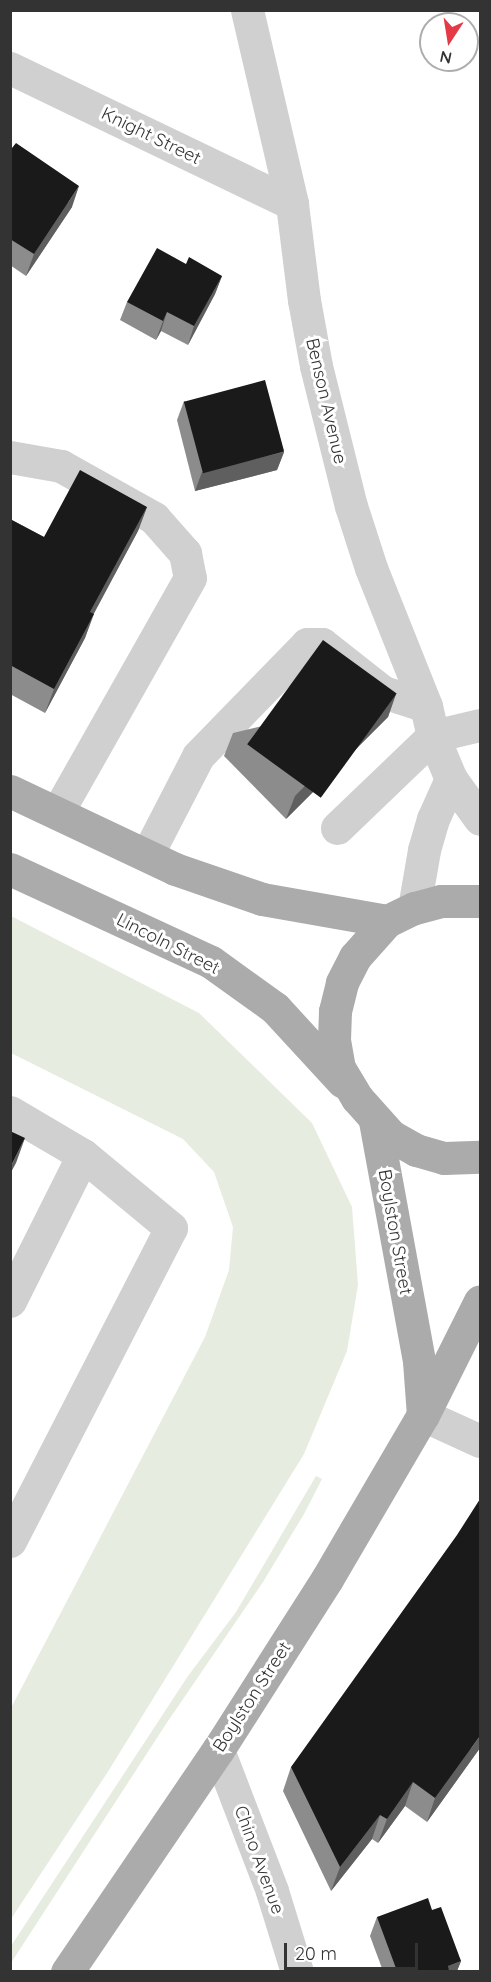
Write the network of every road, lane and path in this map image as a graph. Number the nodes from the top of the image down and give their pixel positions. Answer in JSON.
{"nodes":[{"id":1,"x":247,"y":10,"type":"edge"},
{"id":2,"x":10,"y":68,"type":"edge"},
{"id":3,"x":292,"y":204,"type":"junction"},
{"id":4,"x":10,"y":457,"type":"edge"},
{"id":5,"x":430,"y":721,"type":"junction"},
{"id":6,"x":480,"y":724,"type":"edge"},
{"id":7,"x":451,"y":779,"type":"junction"},
{"id":8,"x":10,"y":791,"type":"edge"},
{"id":9,"x":57,"y":813,"type":"junction"},
{"id":10,"x":480,"y":819,"type":"edge"},
{"id":11,"x":337,"y":828,"type":"dead end"},
{"id":12,"x":147,"y":855,"type":"junction"},
{"id":13,"x":10,"y":870,"type":"edge"},
{"id":14,"x":480,"y":901,"type":"edge"},
{"id":15,"x":400,"y":914,"type":"junction"},
{"id":16,"x":366,"y":1109,"type":"junction"},
{"id":17,"x":10,"y":1112,"type":"edge"},
{"id":18,"x":83,"y":1155,"type":"junction"},
{"id":19,"x":480,"y":1157,"type":"edge"},
{"id":20,"x":10,"y":1301,"type":"edge"},
{"id":21,"x":480,"y":1301,"type":"edge"},
{"id":22,"x":423,"y":1415,"type":"junction"},
{"id":23,"x":480,"y":1441,"type":"edge"},
{"id":24,"x":10,"y":1541,"type":"edge"},
{"id":25,"x":218,"y":1750,"type":"junction"},
{"id":26,"x":67,"y":1971,"type":"edge"},
{"id":27,"x":297,"y":1971,"type":"edge"}],
"edges":[{"from":1,"to":3,"type":"street","name":"Benson Avenue"},
{"from":2,"to":3,"type":"street","name":"Knight Street"},
{"from":3,"to":5,"type":"street","name":"Benson Avenue"},
{"from":4,"to":9,"type":"street"},
{"from":5,"to":6,"type":"street"},
{"from":5,"to":7,"type":"street","name":"Benson Avenue"},
{"from":5,"to":11,"type":"street"},
{"from":5,"to":12,"type":"street"},
{"from":7,"to":10,"type":"street","name":"Benson Avenue"},
{"from":7,"to":15,"type":"street"},
{"from":8,"to":9,"type":"main road"},
{"from":9,"to":12,"type":"main road"},
{"from":12,"to":15,"type":"main road"},
{"from":13,"to":16,"type":"main road","name":"Lincoln Street"},
{"from":14,"to":15,"type":"main road"},
{"from":15,"to":16,"type":"main road"},
{"from":16,"to":19,"type":"main road"},
{"from":16,"to":22,"type":"main road","name":"Boylston Street"},
{"from":17,"to":18,"type":"street"},
{"from":18,"to":20,"type":"street"},
{"from":18,"to":24,"type":"street"},
{"from":21,"to":22,"type":"main road","name":"Boylston Street"},
{"from":22,"to":23,"type":"street"},
{"from":22,"to":25,"type":"main road","name":"Boylston Street"},
{"from":25,"to":26,"type":"main road","name":"Boylston Street"},
{"from":25,"to":27,"type":"street","name":"Chino Avenue"}]}
